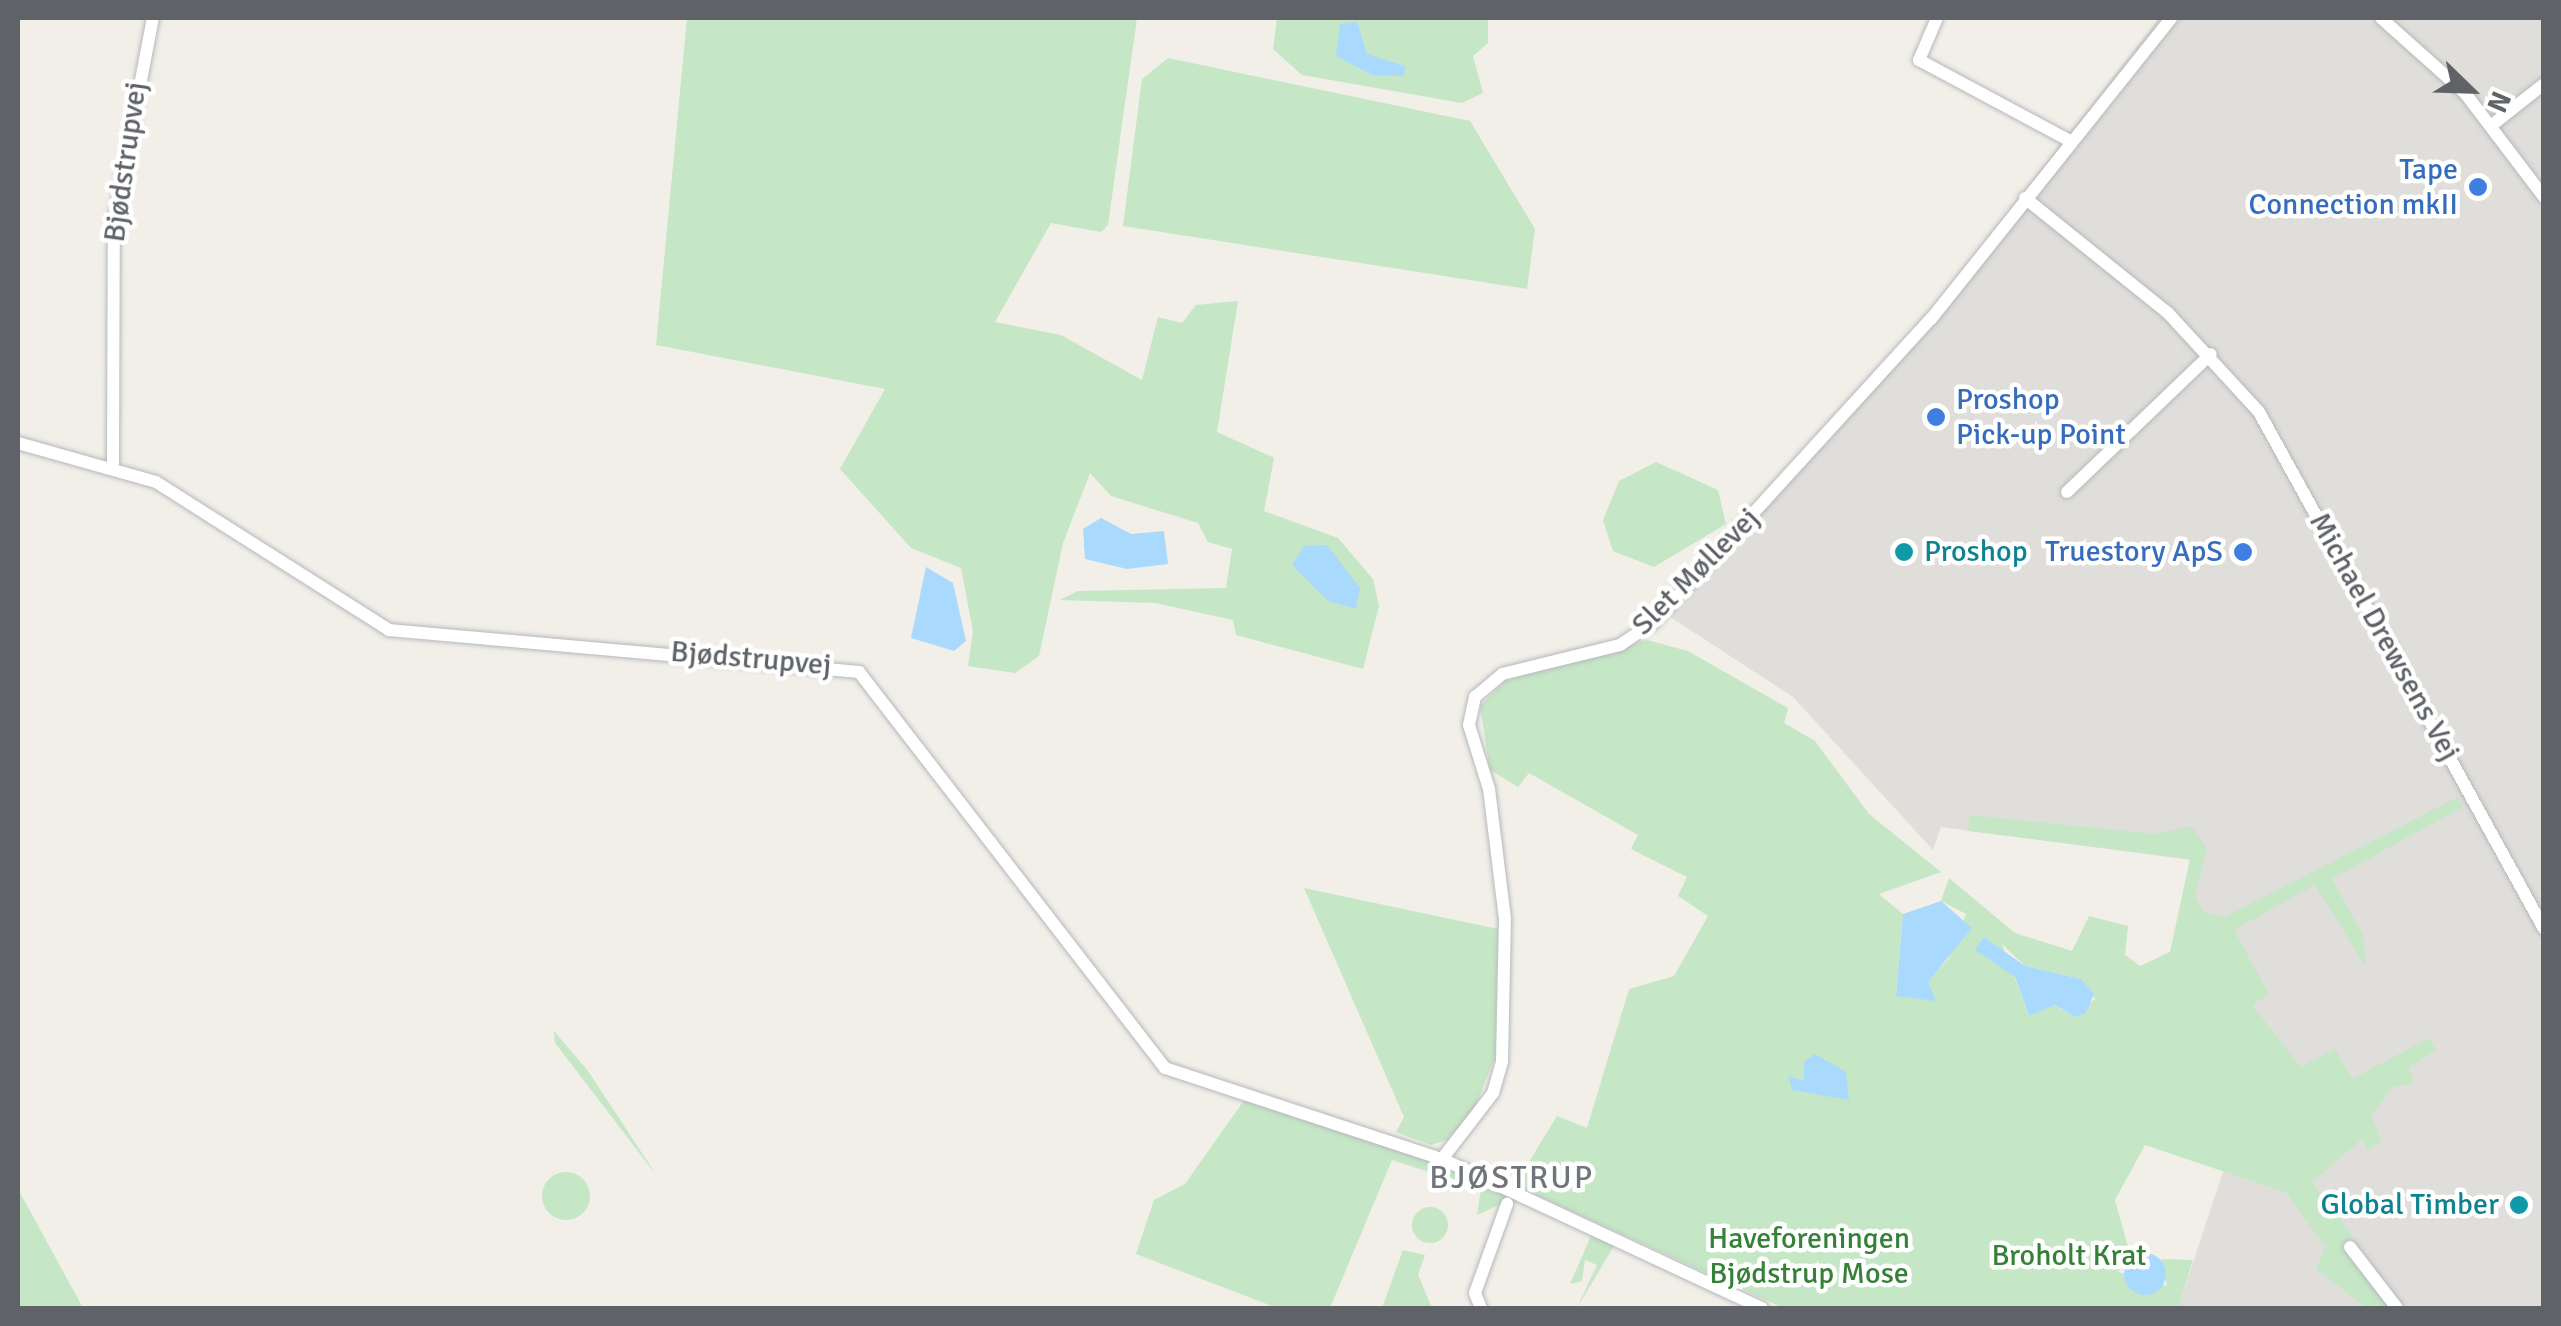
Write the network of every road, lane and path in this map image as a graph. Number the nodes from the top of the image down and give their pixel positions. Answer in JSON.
{"nodes":[{"id":1,"x":153,"y":18,"type":"edge"},
{"id":2,"x":1937,"y":18,"type":"edge"},
{"id":3,"x":2170,"y":18,"type":"edge"},
{"id":4,"x":2381,"y":18,"type":"edge"},
{"id":5,"x":2544,"y":84,"type":"edge"},
{"id":6,"x":2492,"y":125,"type":"junction"},
{"id":7,"x":2070,"y":142,"type":"junction"},
{"id":8,"x":2544,"y":197,"type":"edge"},
{"id":9,"x":2026,"y":198,"type":"junction"},
{"id":10,"x":2211,"y":354,"type":"junction"},
{"id":11,"x":18,"y":443,"type":"edge"},
{"id":12,"x":113,"y":463,"type":"junction"},
{"id":13,"x":2067,"y":492,"type":"dead end"},
{"id":14,"x":2544,"y":930,"type":"edge"},
{"id":15,"x":1442,"y":1159,"type":"junction"},
{"id":16,"x":1507,"y":1204,"type":"dead end"},
{"id":17,"x":2350,"y":1247,"type":"dead end"},
{"id":18,"x":1481,"y":1308,"type":"edge"},
{"id":19,"x":1762,"y":1308,"type":"edge"},
{"id":20,"x":2397,"y":1308,"type":"edge"}],
"edges":[{"from":1,"to":12,"type":"street","name":"Bjødstrupvej"},
{"from":2,"to":7,"type":"street"},
{"from":3,"to":7,"type":"street","name":"Slet Møllevej"},
{"from":4,"to":6,"type":"street"},
{"from":5,"to":6,"type":"street"},
{"from":6,"to":8,"type":"street"},
{"from":7,"to":9,"type":"street","name":"Slet Møllevej"},
{"from":9,"to":10,"type":"street","name":"Michael Drewsens Vej"},
{"from":9,"to":15,"type":"street","name":"Slet Møllevej"},
{"from":10,"to":13,"type":"street"},
{"from":10,"to":14,"type":"street","name":"Michael Drewsens Vej"},
{"from":11,"to":12,"type":"street"},
{"from":12,"to":15,"type":"street","name":"Bjødstrupvej"},
{"from":15,"to":19,"type":"street","name":"Bjødstrupvej"},
{"from":16,"to":18,"type":"street"},
{"from":17,"to":20,"type":"street"}]}
